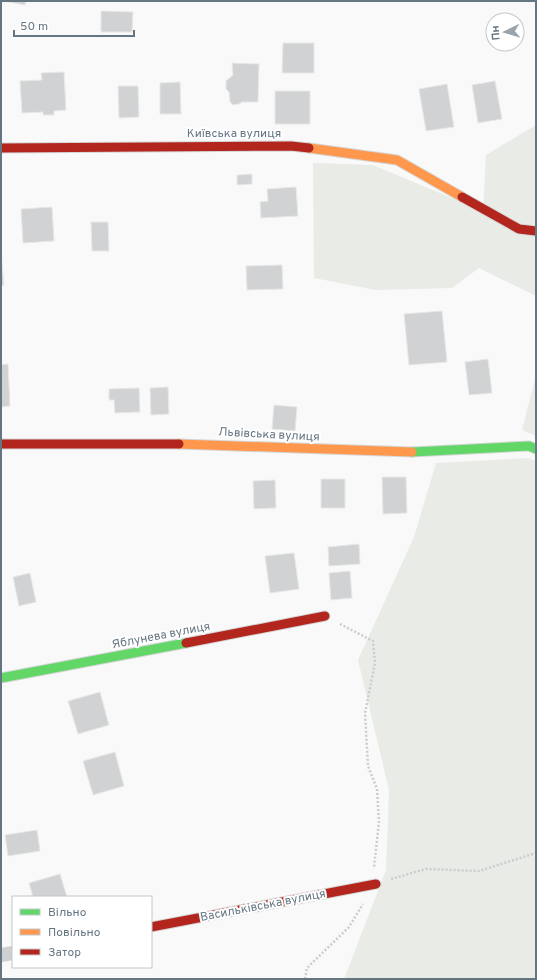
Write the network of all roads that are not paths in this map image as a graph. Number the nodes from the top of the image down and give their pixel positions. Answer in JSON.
{"nodes":[{"id":1,"x":1,"y":148,"type":"edge"},
{"id":2,"x":536,"y":231,"type":"edge"},
{"id":3,"x":1,"y":444,"type":"edge"},
{"id":4,"x":536,"y":449,"type":"edge"},
{"id":5,"x":325,"y":616,"type":"road end"},
{"id":6,"x":1,"y":678,"type":"edge"},
{"id":7,"x":376,"y":884,"type":"road end"},
{"id":8,"x":152,"y":927,"type":"edge"},
{"id":9,"x":12,"y":953,"type":"edge"},
{"id":10,"x":1,"y":955,"type":"edge"}],
"edges":[{"from":1,"to":2,"type":"street","name":"Київська вулиця"},
{"from":3,"to":4,"type":"street","name":"Львівська вулиця"},
{"from":5,"to":6,"type":"street","name":"Яблунева вулиця"},
{"from":7,"to":8,"type":"street","name":"Васильківська вулиця"},
{"from":9,"to":10,"type":"street"}]}
